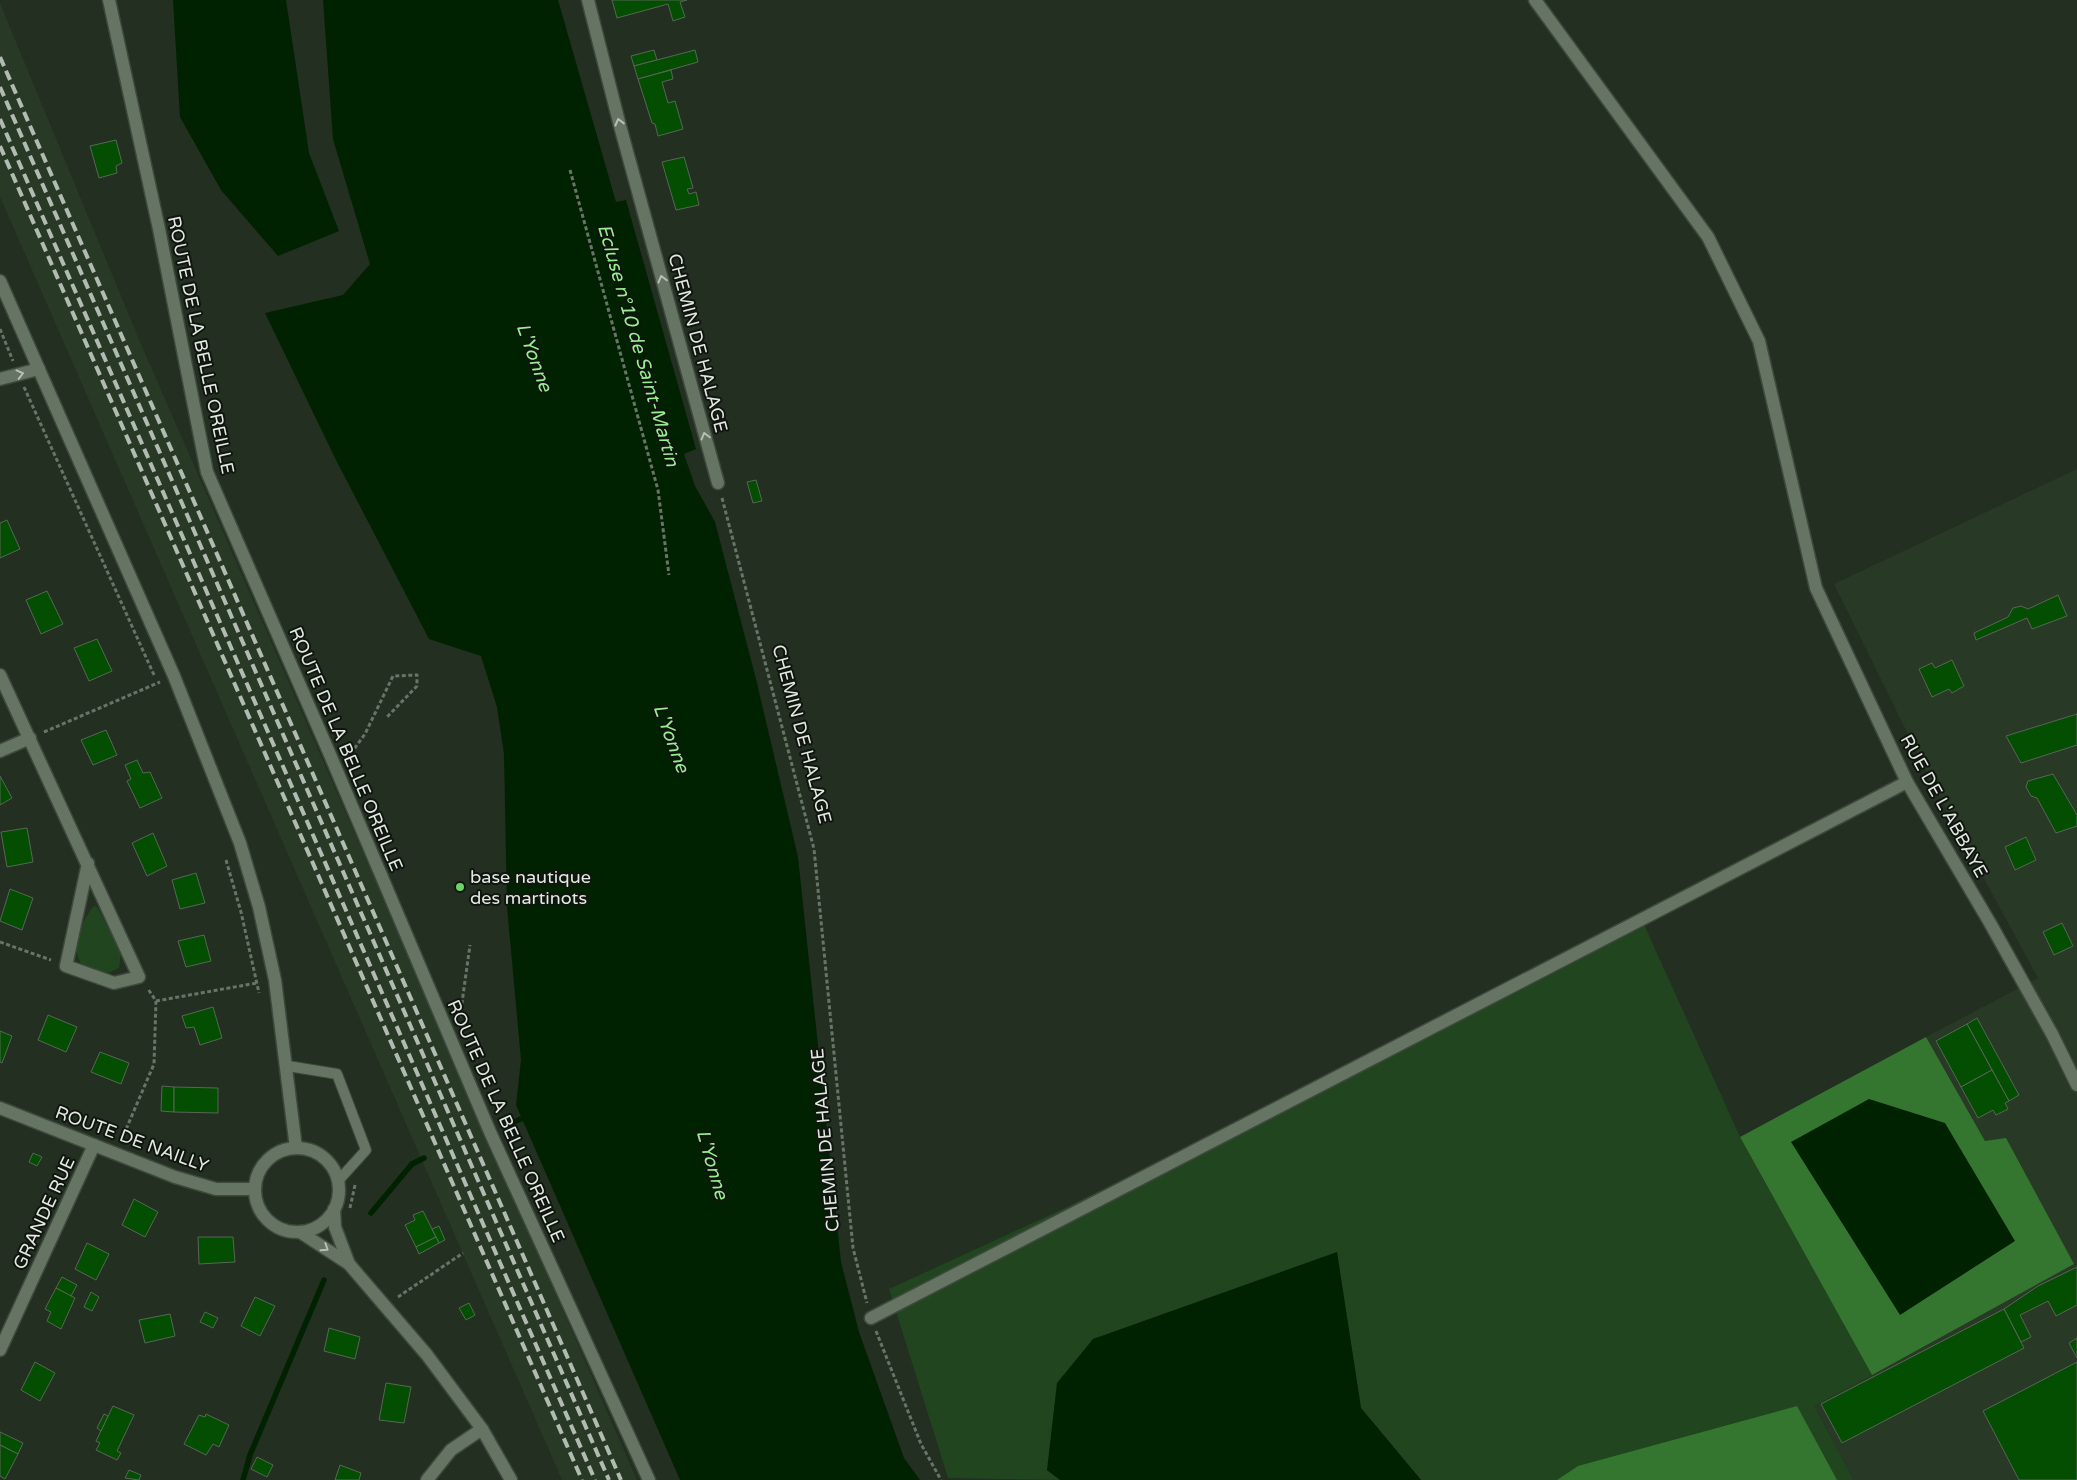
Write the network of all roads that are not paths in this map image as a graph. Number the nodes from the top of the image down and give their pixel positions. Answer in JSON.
{"nodes":[{"id":1,"x":109,"y":0,"type":"edge"},
{"id":2,"x":588,"y":0,"type":"edge"},
{"id":3,"x":1536,"y":0,"type":"edge"},
{"id":4,"x":0,"y":281,"type":"edge"},
{"id":5,"x":39,"y":369,"type":"junction"},
{"id":6,"x":0,"y":379,"type":"edge"},
{"id":7,"x":718,"y":483,"type":"road end"},
{"id":8,"x":0,"y":675,"type":"edge"},
{"id":9,"x":30,"y":738,"type":"junction"},
{"id":10,"x":0,"y":751,"type":"edge"},
{"id":11,"x":1907,"y":782,"type":"junction"},
{"id":12,"x":88,"y":863,"type":"junction"},
{"id":13,"x":288,"y":1066,"type":"junction"},
{"id":14,"x":2077,"y":1085,"type":"edge"},
{"id":15,"x":0,"y":1108,"type":"edge"},
{"id":16,"x":94,"y":1145,"type":"junction"},
{"id":17,"x":296,"y":1148,"type":"junction"},
{"id":18,"x":338,"y":1180,"type":"junction"},
{"id":19,"x":254,"y":1189,"type":"junction"},
{"id":20,"x":334,"y":1209,"type":"junction"},
{"id":21,"x":300,"y":1232,"type":"junction"},
{"id":22,"x":349,"y":1264,"type":"junction"},
{"id":23,"x":872,"y":1318,"type":"road end"},
{"id":24,"x":0,"y":1350,"type":"edge"},
{"id":25,"x":482,"y":1428,"type":"junction"},
{"id":26,"x":427,"y":1480,"type":"edge"},
{"id":27,"x":511,"y":1480,"type":"edge"},
{"id":28,"x":649,"y":1480,"type":"edge"}],
"edges":[{"from":1,"to":28,"type":"street","name":"ROUTE DE LA BELLE OREILLE"},
{"from":7,"to":2,"type":"street","name":"CHEMIN DE HALAGE","one_way":true},
{"from":3,"to":11,"type":"street","name":"RUE DE L'ABBAYE"},
{"from":4,"to":5,"type":"street"},
{"from":6,"to":5,"type":"street","one_way":true},
{"from":5,"to":13,"type":"street"},
{"from":8,"to":9,"type":"street"},
{"from":9,"to":10,"type":"street"},
{"from":9,"to":12,"type":"street"},
{"from":11,"to":14,"type":"street","name":"RUE DE L'ABBAYE"},
{"from":11,"to":23,"type":"street"},
{"from":12,"to":12,"type":"street"},
{"from":13,"to":17,"type":"street"},
{"from":13,"to":18,"type":"lane"},
{"from":15,"to":16,"type":"street","name":"ROUTE DE NAILLY"},
{"from":16,"to":19,"type":"street","name":"ROUTE DE NAILLY"},
{"from":16,"to":24,"type":"street","name":"GRANDE RUE"},
{"from":17,"to":18,"type":"street"},
{"from":17,"to":19,"type":"street"},
{"from":18,"to":20,"type":"street"},
{"from":19,"to":21,"type":"street"},
{"from":20,"to":21,"type":"street"},
{"from":20,"to":22,"type":"street"},
{"from":21,"to":22,"type":"street","one_way":true},
{"from":22,"to":25,"type":"street"},
{"from":25,"to":26,"type":"street"},
{"from":25,"to":27,"type":"street"}]}
